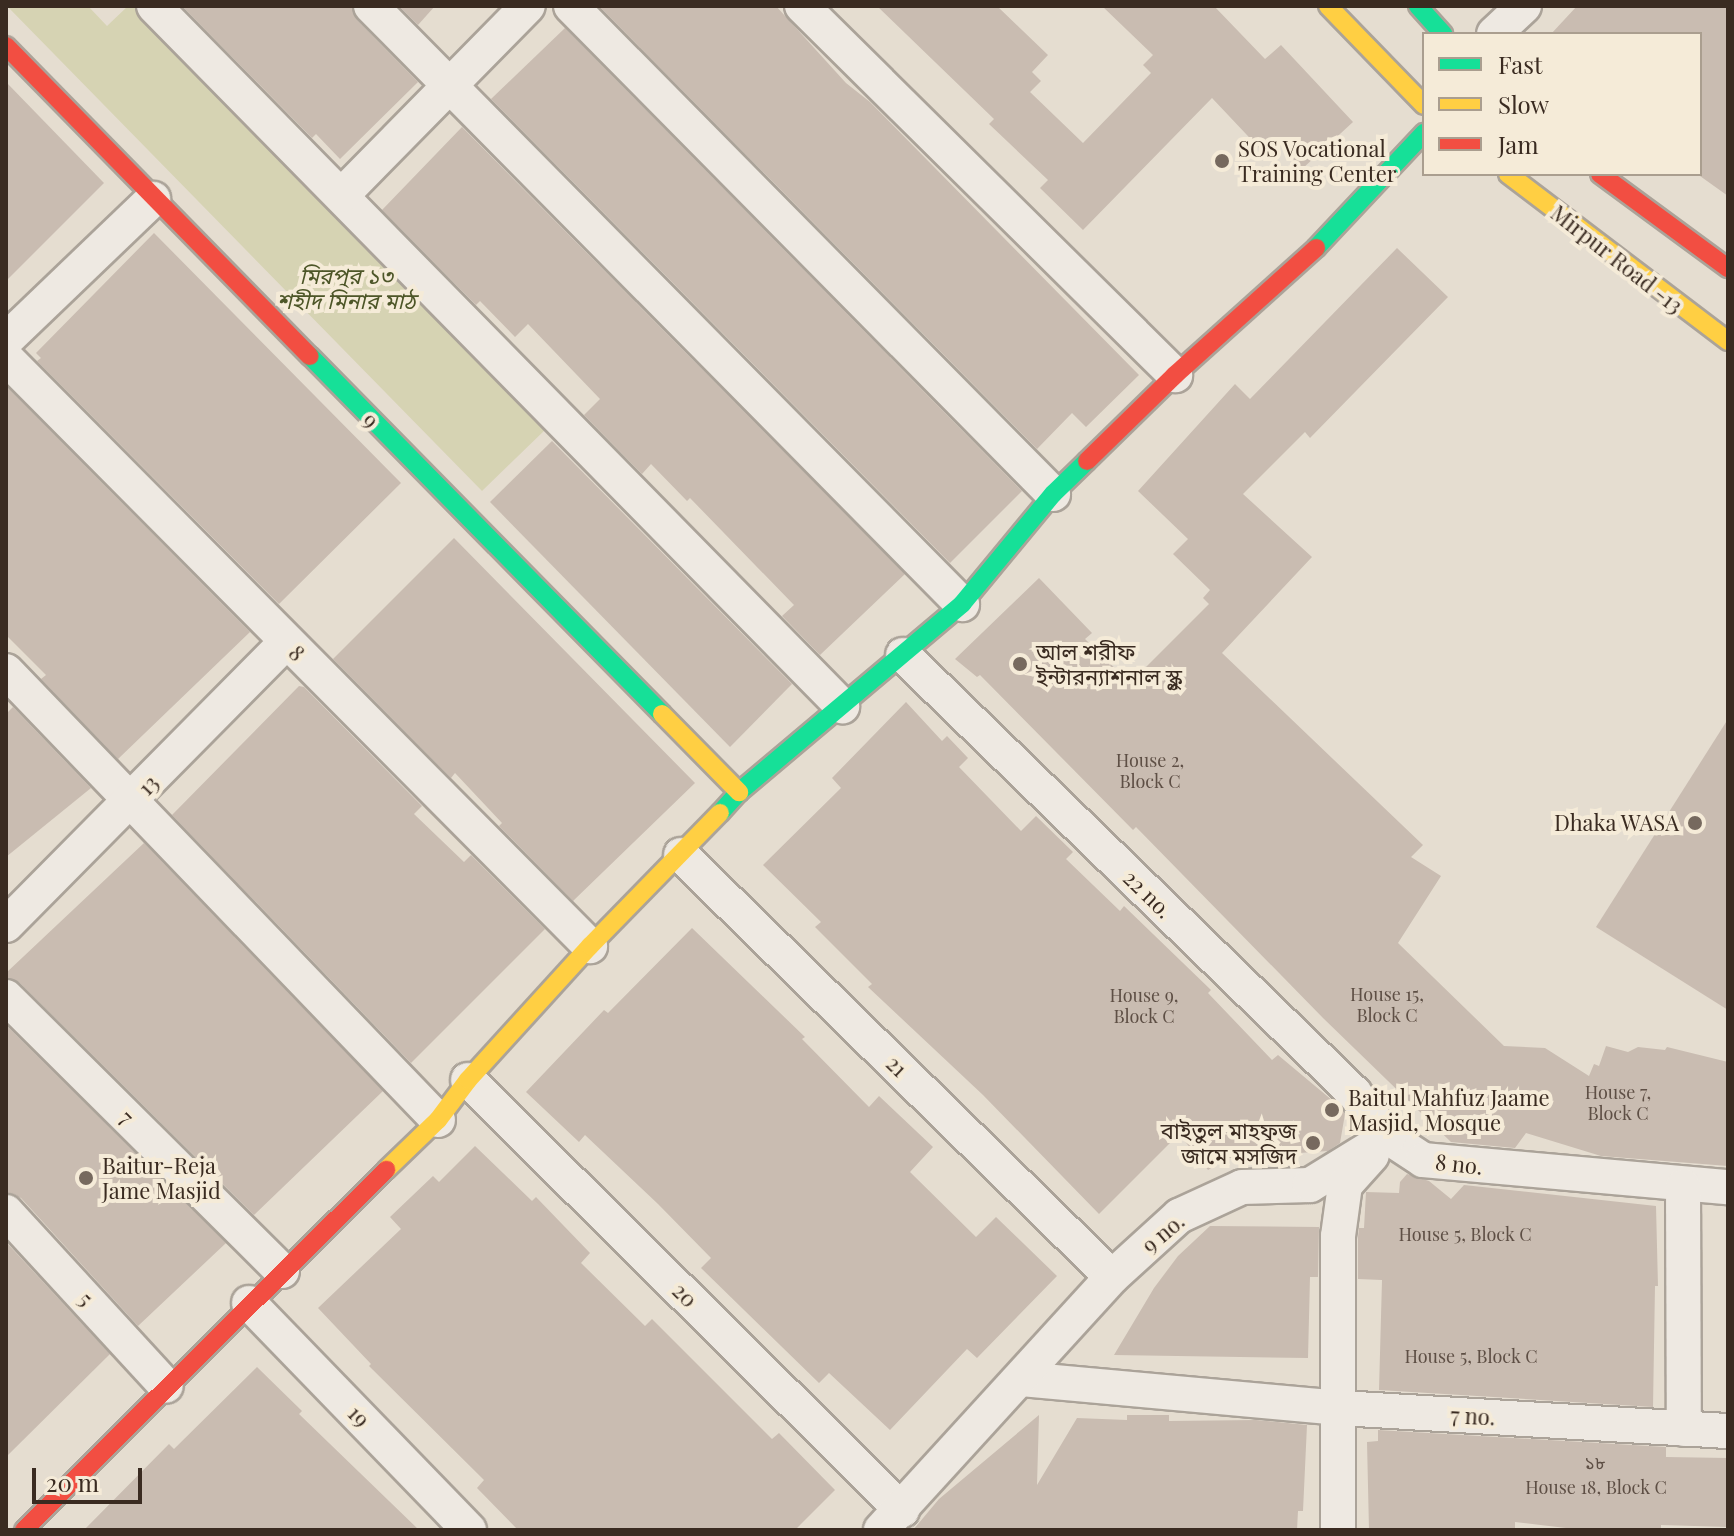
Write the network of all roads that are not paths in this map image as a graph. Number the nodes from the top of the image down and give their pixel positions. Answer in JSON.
{"nodes":[{"id":1,"x":154,"y":6,"type":"edge"},
{"id":2,"x":371,"y":6,"type":"edge"},
{"id":3,"x":528,"y":6,"type":"edge"},
{"id":4,"x":571,"y":6,"type":"edge"},
{"id":5,"x":802,"y":6,"type":"edge"},
{"id":6,"x":1328,"y":6,"type":"edge"},
{"id":7,"x":1418,"y":6,"type":"edge"},
{"id":8,"x":1524,"y":6,"type":"edge"},
{"id":9,"x":1441,"y":32,"type":"edge"},
{"id":10,"x":1496,"y":32,"type":"edge"},
{"id":11,"x":6,"y":46,"type":"edge"},
{"id":12,"x":448,"y":85,"type":"junction"},
{"id":13,"x":1422,"y":103,"type":"edge"},
{"id":14,"x":1422,"y":135,"type":"edge"},
{"id":15,"x":1511,"y":176,"type":"edge"},
{"id":16,"x":1603,"y":176,"type":"edge"},
{"id":17,"x":342,"y":195,"type":"junction"},
{"id":18,"x":153,"y":199,"type":"junction"},
{"id":19,"x":1728,"y":268,"type":"edge"},
{"id":20,"x":6,"y":340,"type":"edge"},
{"id":21,"x":1728,"y":341,"type":"edge"},
{"id":22,"x":6,"y":358,"type":"edge"},
{"id":23,"x":1175,"y":375,"type":"junction"},
{"id":24,"x":1053,"y":494,"type":"junction"},
{"id":25,"x":962,"y":604,"type":"junction"},
{"id":26,"x":286,"y":642,"type":"junction"},
{"id":27,"x":903,"y":655,"type":"junction"},
{"id":28,"x":6,"y":671,"type":"edge"},
{"id":29,"x":842,"y":706,"type":"junction"},
{"id":30,"x":739,"y":792,"type":"junction"},
{"id":31,"x":133,"y":800,"type":"junction"},
{"id":32,"x":681,"y":855,"type":"junction"},
{"id":33,"x":6,"y":925,"type":"edge"},
{"id":34,"x":590,"y":946,"type":"junction"},
{"id":35,"x":6,"y":997,"type":"edge"},
{"id":36,"x":468,"y":1080,"type":"junction"},
{"id":37,"x":438,"y":1120,"type":"junction"},
{"id":38,"x":1388,"y":1137,"type":"junction"},
{"id":39,"x":1683,"y":1186,"type":"junction"},
{"id":40,"x":1728,"y":1187,"type":"edge"},
{"id":41,"x":6,"y":1212,"type":"edge"},
{"id":42,"x":282,"y":1271,"type":"junction"},
{"id":43,"x":1112,"y":1277,"type":"junction"},
{"id":44,"x":249,"y":1303,"type":"junction"},
{"id":45,"x":1022,"y":1379,"type":"junction"},
{"id":46,"x":166,"y":1386,"type":"junction"},
{"id":47,"x":1340,"y":1408,"type":"junction"},
{"id":48,"x":1684,"y":1429,"type":"junction"},
{"id":49,"x":1728,"y":1431,"type":"edge"},
{"id":50,"x":892,"y":1520,"type":"edge"},
{"id":51,"x":21,"y":1524,"type":"edge"},
{"id":52,"x":469,"y":1530,"type":"edge"},
{"id":53,"x":1338,"y":1530,"type":"edge"}],
"edges":[{"from":1,"to":17,"type":"street"},
{"from":2,"to":12,"type":"street"},
{"from":3,"to":12,"type":"street"},
{"from":4,"to":24,"type":"street"},
{"from":5,"to":23,"type":"street"},
{"from":6,"to":13,"type":"street"},
{"from":7,"to":9,"type":"street"},
{"from":8,"to":10,"type":"street"},
{"from":11,"to":18,"type":"street","name":"9"},
{"from":12,"to":17,"type":"street"},
{"from":12,"to":25,"type":"street"},
{"from":14,"to":23,"type":"street"},
{"from":15,"to":21,"type":"street","name":"Mirpur Road -13"},
{"from":16,"to":19,"type":"street"},
{"from":17,"to":29,"type":"street"},
{"from":18,"to":20,"type":"street"},
{"from":18,"to":30,"type":"street","name":"9"},
{"from":22,"to":26,"type":"street","name":"8"},
{"from":23,"to":24,"type":"street"},
{"from":24,"to":25,"type":"street"},
{"from":25,"to":27,"type":"street"},
{"from":26,"to":31,"type":"street","name":"13"},
{"from":26,"to":34,"type":"street","name":"8"},
{"from":27,"to":29,"type":"street"},
{"from":27,"to":38,"type":"street","name":"22 no."},
{"from":28,"to":31,"type":"street"},
{"from":29,"to":30,"type":"street"},
{"from":30,"to":32,"type":"street"},
{"from":31,"to":33,"type":"street","name":"13"},
{"from":31,"to":37,"type":"street"},
{"from":32,"to":34,"type":"street"},
{"from":32,"to":43,"type":"street","name":"21"},
{"from":34,"to":36,"type":"street"},
{"from":35,"to":42,"type":"street","name":"7"},
{"from":36,"to":37,"type":"street"},
{"from":36,"to":50,"type":"street","name":"20"},
{"from":37,"to":42,"type":"street"},
{"from":38,"to":39,"type":"street","name":"8 no."},
{"from":38,"to":43,"type":"street","name":"9 no."},
{"from":38,"to":47,"type":"street"},
{"from":39,"to":40,"type":"street","name":"8 no."},
{"from":39,"to":48,"type":"street"},
{"from":41,"to":46,"type":"street","name":"5"},
{"from":42,"to":44,"type":"street"},
{"from":43,"to":45,"type":"street","name":"9 no."},
{"from":44,"to":46,"type":"street"},
{"from":44,"to":52,"type":"street","name":"19"},
{"from":45,"to":47,"type":"street"},
{"from":45,"to":50,"type":"street","name":"9 no."},
{"from":46,"to":51,"type":"street"},
{"from":47,"to":48,"type":"street","name":"7 no."},
{"from":47,"to":53,"type":"street"},
{"from":48,"to":49,"type":"street","name":"7 no."}]}
